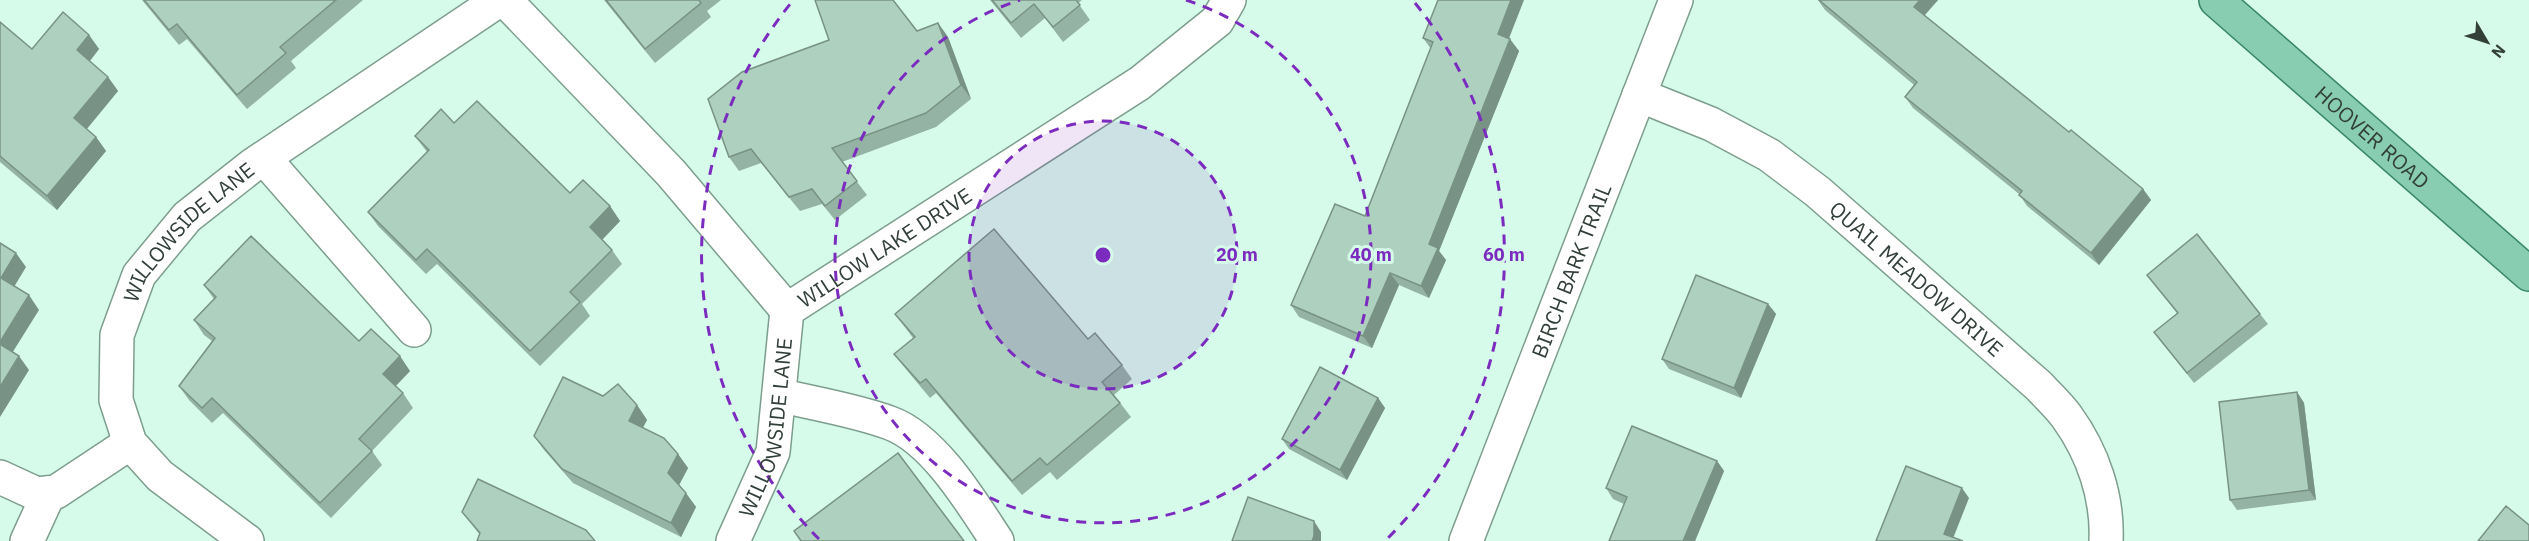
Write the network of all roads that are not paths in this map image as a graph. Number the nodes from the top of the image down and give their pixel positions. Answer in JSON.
{"nodes":[{"id":1,"x":499,"y":0,"type":"edge"},
{"id":2,"x":505,"y":0,"type":"edge"},
{"id":3,"x":1229,"y":0,"type":"edge"},
{"id":4,"x":1676,"y":0,"type":"edge"},
{"id":5,"x":2217,"y":0,"type":"edge"},
{"id":6,"x":1639,"y":95,"type":"junction"},
{"id":7,"x":264,"y":158,"type":"junction"},
{"id":8,"x":2529,"y":274,"type":"edge"},
{"id":9,"x":787,"y":310,"type":"junction"},
{"id":10,"x":414,"y":330,"type":"dead end"},
{"id":11,"x":778,"y":395,"type":"junction"},
{"id":12,"x":129,"y":443,"type":"junction"},
{"id":13,"x":0,"y":477,"type":"edge"},
{"id":14,"x":49,"y":493,"type":"junction"},
{"id":15,"x":27,"y":541,"type":"edge"},
{"id":16,"x":247,"y":541,"type":"edge"},
{"id":17,"x":733,"y":541,"type":"edge"},
{"id":18,"x":997,"y":541,"type":"edge"},
{"id":19,"x":1466,"y":541,"type":"edge"},
{"id":20,"x":2106,"y":541,"type":"edge"}],
"edges":[{"from":1,"to":7,"type":"street","name":"WILLOWSIDE LANE"},
{"from":2,"to":9,"type":"street","name":"WILLOW LAKE DRIVE"},
{"from":3,"to":9,"type":"street","name":"WILLOW LAKE DRIVE"},
{"from":4,"to":6,"type":"street","name":"BIRCH BARK TRAIL"},
{"from":5,"to":8,"type":"main road","name":"HOOVER ROAD"},
{"from":6,"to":19,"type":"street","name":"BIRCH BARK TRAIL"},
{"from":6,"to":20,"type":"street","name":"QUAIL MEADOW DRIVE"},
{"from":7,"to":10,"type":"street"},
{"from":7,"to":12,"type":"street","name":"WILLOWSIDE LANE"},
{"from":9,"to":11,"type":"street","name":"WILLOWSIDE LANE"},
{"from":11,"to":17,"type":"street","name":"WILLOWSIDE LANE"},
{"from":11,"to":18,"type":"street"},
{"from":12,"to":14,"type":"street"},
{"from":12,"to":16,"type":"street","name":"WILLOWSIDE LANE"},
{"from":13,"to":14,"type":"street"},
{"from":14,"to":15,"type":"street"}]}
